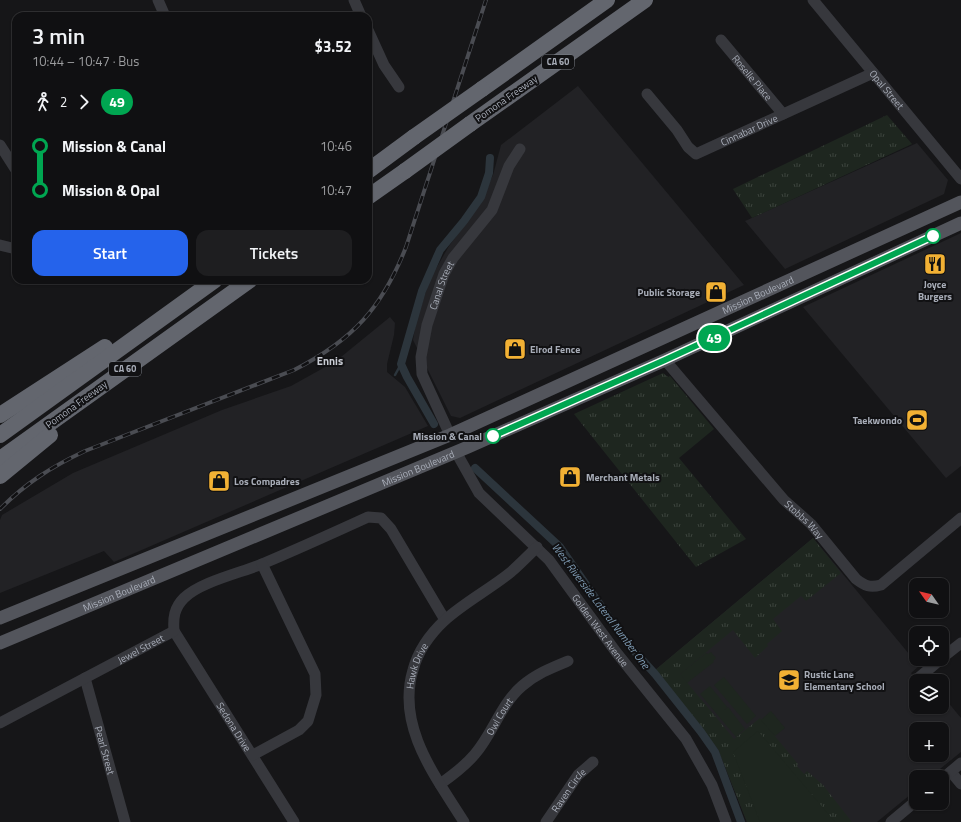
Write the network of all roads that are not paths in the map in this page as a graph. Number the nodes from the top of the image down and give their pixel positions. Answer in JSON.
{"nodes":[{"id":1,"x":158,"y":0,"type":"edge"},
{"id":2,"x":354,"y":0,"type":"edge"},
{"id":3,"x":607,"y":0,"type":"edge"},
{"id":4,"x":645,"y":0,"type":"edge"},
{"id":5,"x":813,"y":0,"type":"edge"},
{"id":6,"x":163,"y":12,"type":"edge"},
{"id":7,"x":359,"y":12,"type":"edge"},
{"id":8,"x":372,"y":39,"type":"edge"},
{"id":9,"x":721,"y":40,"type":"dead end"},
{"id":10,"x":873,"y":72,"type":"junction"},
{"id":11,"x":399,"y":87,"type":"dead end"},
{"id":12,"x":647,"y":94,"type":"dead end"},
{"id":13,"x":783,"y":114,"type":"junction"},
{"id":14,"x":0,"y":145,"type":"edge"},
{"id":15,"x":520,"y":149,"type":"dead end"},
{"id":16,"x":12,"y":164,"type":"edge"},
{"id":17,"x":372,"y":168,"type":"edge"},
{"id":18,"x":961,"y":179,"type":"edge"},
{"id":19,"x":372,"y":194,"type":"edge"},
{"id":20,"x":961,"y":202,"type":"edge"},
{"id":21,"x":961,"y":223,"type":"edge"},
{"id":22,"x":0,"y":245,"type":"edge"},
{"id":23,"x":12,"y":248,"type":"edge"},
{"id":24,"x":209,"y":284,"type":"edge"},
{"id":25,"x":244,"y":284,"type":"edge"},
{"id":26,"x":142,"y":332,"type":"junction"},
{"id":27,"x":147,"y":353,"type":"junction"},
{"id":28,"x":665,"y":360,"type":"junction"},
{"id":29,"x":0,"y":415,"type":"edge"},
{"id":30,"x":450,"y":434,"type":"junction"},
{"id":31,"x":0,"y":435,"type":"edge"},
{"id":32,"x":456,"y":452,"type":"junction"},
{"id":33,"x":0,"y":459,"type":"edge"},
{"id":34,"x":0,"y":476,"type":"edge"},
{"id":35,"x":961,"y":518,"type":"edge"},
{"id":36,"x":537,"y":547,"type":"junction"},
{"id":37,"x":262,"y":564,"type":"junction"},
{"id":38,"x":0,"y":618,"type":"edge"},
{"id":39,"x":445,"y":620,"type":"junction"},
{"id":40,"x":174,"y":631,"type":"junction"},
{"id":41,"x":961,"y":642,"type":"edge"},
{"id":42,"x":0,"y":643,"type":"edge"},
{"id":43,"x":949,"y":653,"type":"edge"},
{"id":44,"x":568,"y":661,"type":"dead end"},
{"id":45,"x":933,"y":666,"type":"edge"},
{"id":46,"x":923,"y":674,"type":"edge"},
{"id":47,"x":85,"y":678,"type":"junction"},
{"id":48,"x":0,"y":723,"type":"edge"},
{"id":49,"x":253,"y":756,"type":"junction"},
{"id":50,"x":593,"y":762,"type":"dead end"},
{"id":51,"x":961,"y":763,"type":"edge"},
{"id":52,"x":951,"y":772,"type":"joint"},
{"id":53,"x":440,"y":784,"type":"junction"},
{"id":54,"x":961,"y":784,"type":"edge"},
{"id":55,"x":909,"y":807,"type":"edge"},
{"id":56,"x":722,"y":820,"type":"edge"},
{"id":57,"x":125,"y":822,"type":"edge"},
{"id":58,"x":294,"y":822,"type":"edge"},
{"id":59,"x":464,"y":822,"type":"edge"},
{"id":60,"x":546,"y":822,"type":"edge"},
{"id":61,"x":891,"y":822,"type":"edge"}],
"edges":[{"from":1,"to":6,"type":"street"},
{"from":2,"to":7,"type":"street"},
{"from":3,"to":17,"type":"highway","name":"Pomona Freeway","number":"CA 60","bridge":true},
{"from":4,"to":19,"type":"highway","name":"Pomona Freeway","number":"CA 60","bridge":true},
{"from":5,"to":10,"type":"street","name":"Opal Street"},
{"from":8,"to":11,"type":"street"},
{"from":9,"to":13,"type":"street","name":"Roselle Place"},
{"from":10,"to":13,"type":"street","name":"Cinnabar Drive"},
{"from":10,"to":18,"type":"street","name":"Opal Street"},
{"from":12,"to":13,"type":"street","name":"Cinnabar Drive"},
{"from":14,"to":16,"type":"street"},
{"from":15,"to":30,"type":"street","name":"Canal Street"},
{"from":20,"to":30,"type":"main road","name":"Mission Boulevard"},
{"from":21,"to":28,"type":"main road","name":"Mission Boulevard"},
{"from":22,"to":23,"type":"street"},
{"from":24,"to":26,"type":"highway","name":"Pomona Freeway","number":"CA 60"},
{"from":25,"to":27,"type":"highway","name":"Pomona Freeway","number":"CA 60"},
{"from":26,"to":29,"type":"highway"},
{"from":26,"to":31,"type":"highway","name":"Pomona Freeway","number":"CA 60"},
{"from":27,"to":33,"type":"highway","name":"Pomona Freeway","number":"CA 60"},
{"from":27,"to":34,"type":"highway"},
{"from":28,"to":32,"type":"main road","name":"Mission Boulevard"},
{"from":28,"to":35,"type":"street","name":"Stobbs Way"},
{"from":30,"to":32,"type":"main road"},
{"from":30,"to":38,"type":"main road","name":"Mission Boulevard"},
{"from":32,"to":36,"type":"street","name":"Golden West Avenue"},
{"from":32,"to":42,"type":"main road","name":"Mission Boulevard"},
{"from":36,"to":39,"type":"street","name":"Hawk Drive"},
{"from":36,"to":56,"type":"street","name":"Golden West Avenue"},
{"from":37,"to":39,"type":"street","name":"Jewel Street"},
{"from":37,"to":40,"type":"street","name":"Jewel Street"},
{"from":37,"to":49,"type":"street"},
{"from":39,"to":53,"type":"street","name":"Hawk Drive"},
{"from":40,"to":47,"type":"street","name":"Jewel Street"},
{"from":40,"to":49,"type":"street","name":"Sedona Drive"},
{"from":41,"to":43,"type":"street"},
{"from":44,"to":53,"type":"street","name":"Owl Court"},
{"from":45,"to":46,"type":"street"},
{"from":47,"to":48,"type":"street","name":"Jewel Street"},
{"from":47,"to":57,"type":"street","name":"Pearl Street"},
{"from":49,"to":58,"type":"street","name":"Sedona Drive"},
{"from":50,"to":60,"type":"street","name":"Raven Circle"},
{"from":51,"to":52,"type":"street"},
{"from":52,"to":54,"type":"street"},
{"from":53,"to":59,"type":"street","name":"Hawk Drive"},
{"from":55,"to":61,"type":"street"}]}
